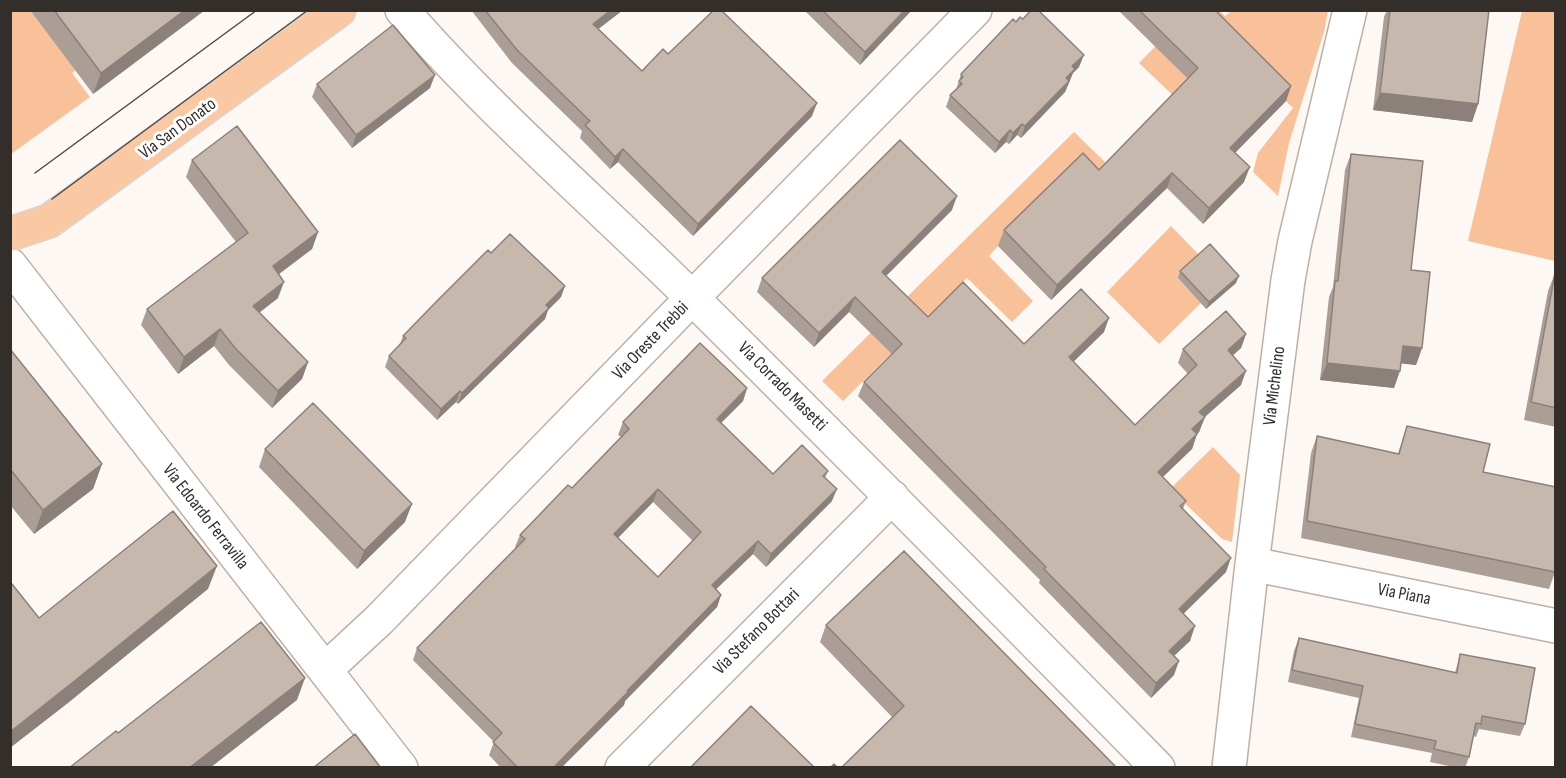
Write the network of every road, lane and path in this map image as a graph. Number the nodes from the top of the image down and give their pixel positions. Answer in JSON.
{"nodes":[{"id":1,"x":339,"y":10,"type":"edge"},
{"id":2,"x":402,"y":10,"type":"edge"},
{"id":3,"x":975,"y":10,"type":"edge"},
{"id":4,"x":1350,"y":10,"type":"edge"},
{"id":5,"x":10,"y":234,"type":"edge"},
{"id":6,"x":10,"y":265,"type":"edge"},
{"id":7,"x":692,"y":298,"type":"junction"},
{"id":8,"x":892,"y":497,"type":"junction"},
{"id":9,"x":1252,"y":564,"type":"junction"},
{"id":10,"x":1556,"y":626,"type":"edge"},
{"id":11,"x":325,"y":670,"type":"junction"},
{"id":12,"x":401,"y":768,"type":"edge"},
{"id":13,"x":622,"y":768,"type":"edge"},
{"id":14,"x":1158,"y":768,"type":"edge"},
{"id":15,"x":1229,"y":768,"type":"edge"}],
"edges":[{"from":1,"to":5,"type":"main road","name":"Via San Donato"},
{"from":2,"to":7,"type":"street","name":"Via Corrado Masetti"},
{"from":3,"to":7,"type":"street","name":"Via Oreste Trebbi"},
{"from":4,"to":9,"type":"street","name":"Via Michelino"},
{"from":6,"to":11,"type":"street","name":"Via Edoardo Ferravilla"},
{"from":7,"to":8,"type":"street","name":"Via Corrado Masetti"},
{"from":7,"to":11,"type":"street","name":"Via Oreste Trebbi"},
{"from":8,"to":13,"type":"street","name":"Via Stefano Bottari"},
{"from":8,"to":14,"type":"street","name":"Via Corrado Masetti"},
{"from":9,"to":10,"type":"street","name":"Via Piana"},
{"from":9,"to":15,"type":"street","name":"Via Michelino"},
{"from":11,"to":12,"type":"street","name":"Via Edoardo Ferravilla"}]}
